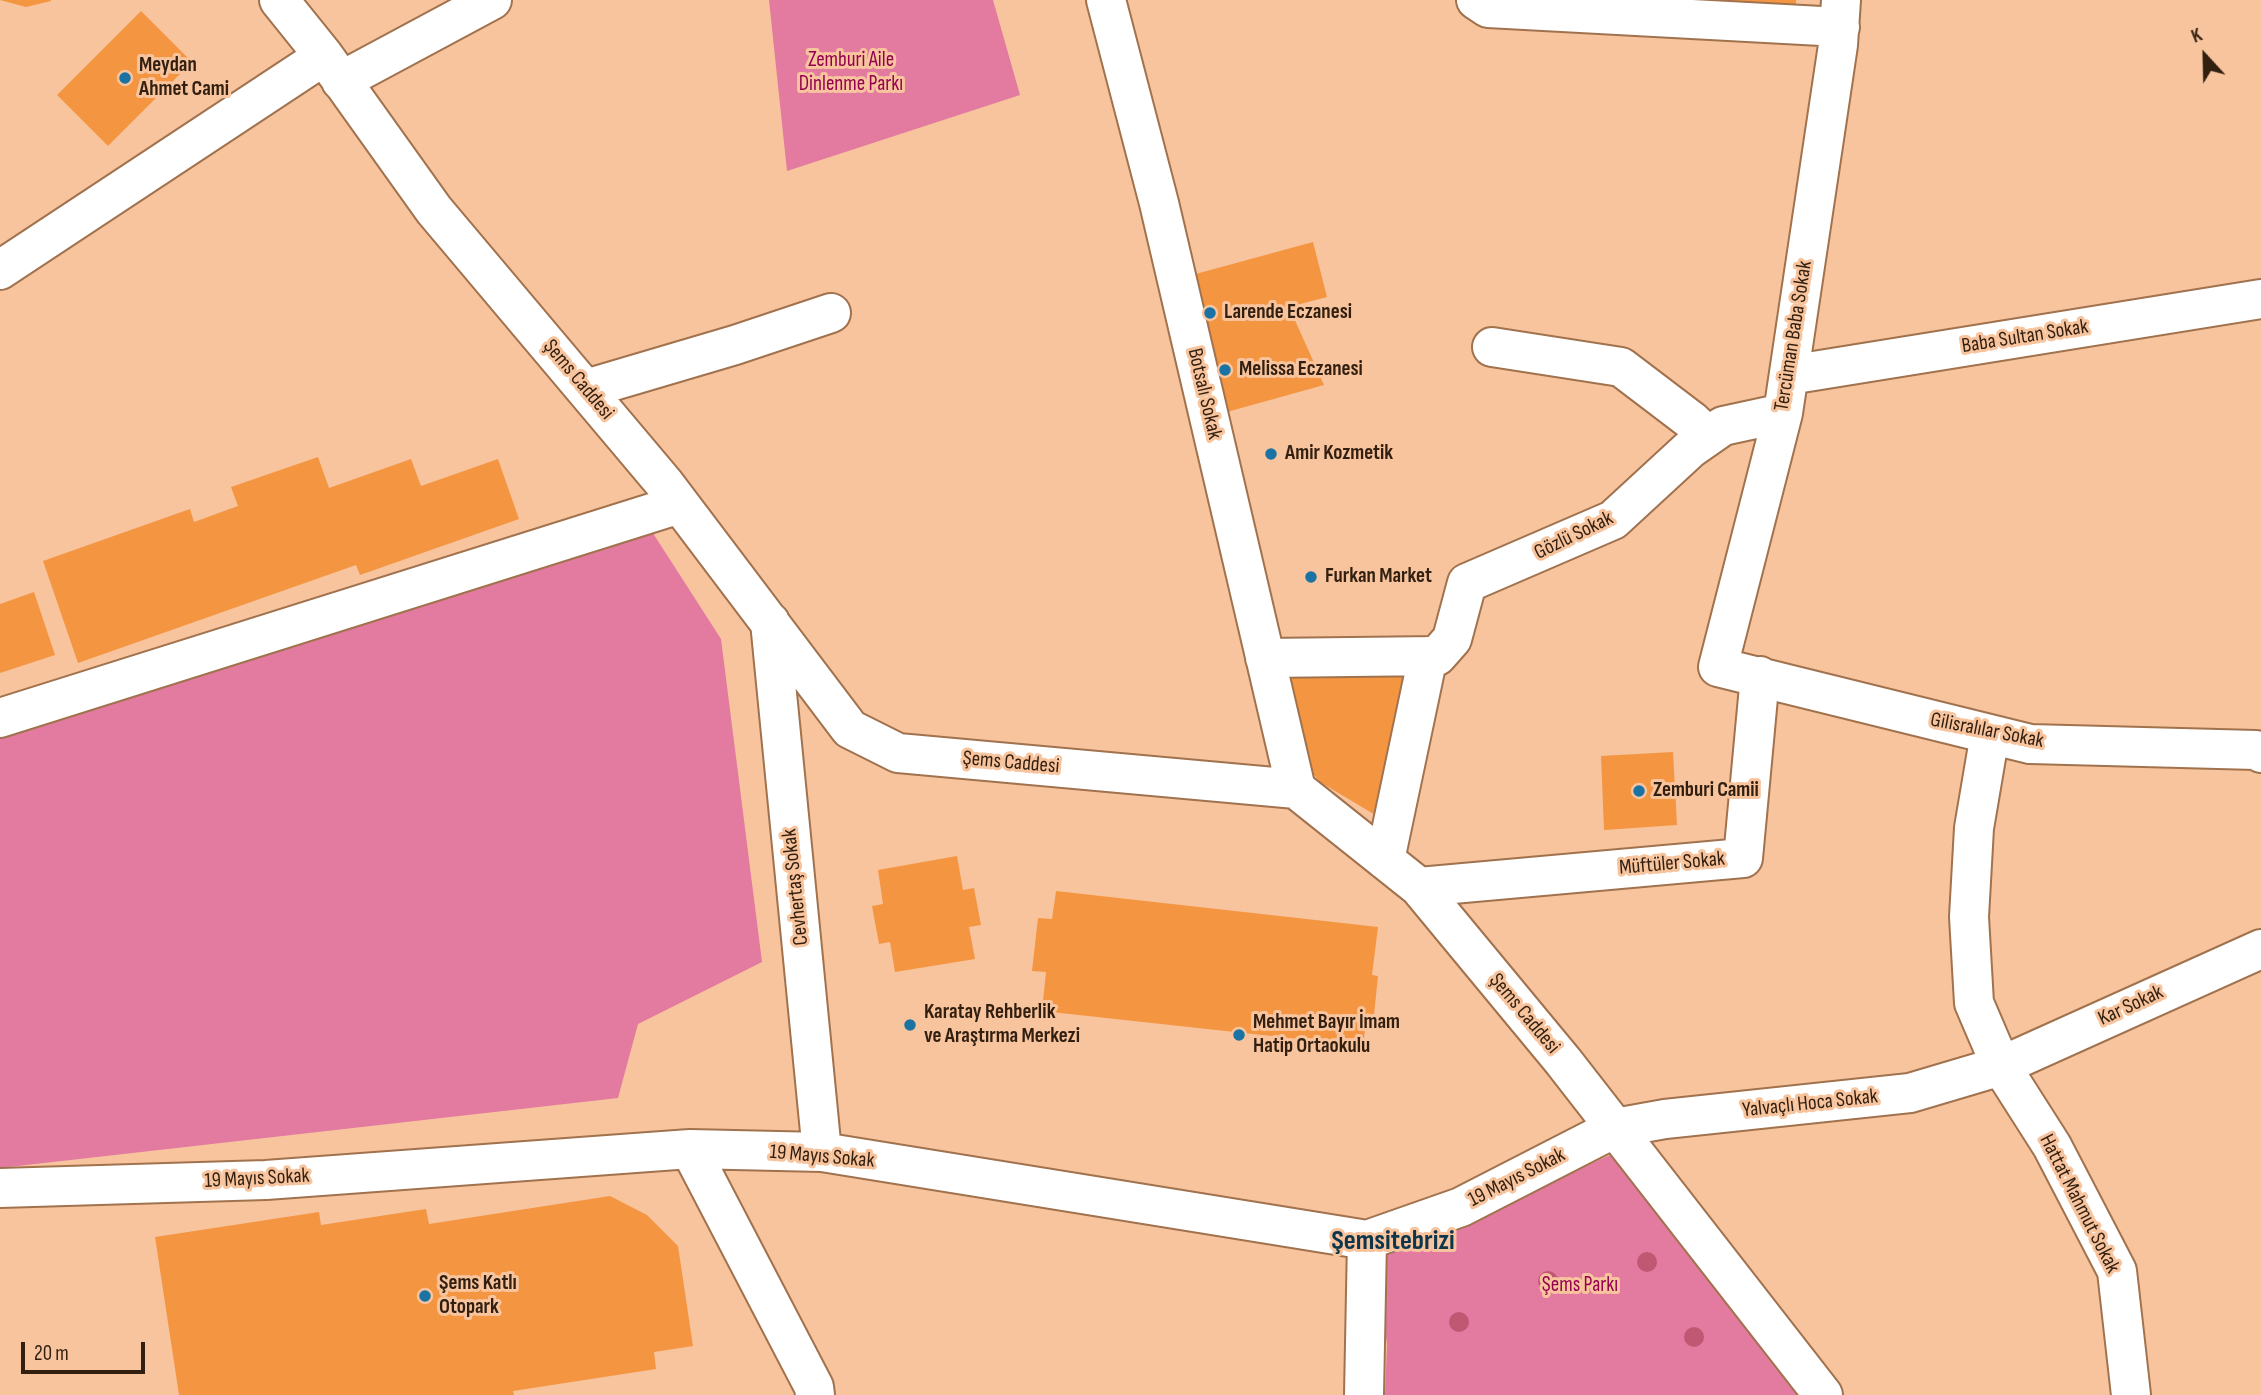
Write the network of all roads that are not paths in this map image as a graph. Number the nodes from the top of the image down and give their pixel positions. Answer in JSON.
{"nodes":[{"id":1,"x":279,"y":0,"type":"edge"},
{"id":2,"x":492,"y":0,"type":"edge"},
{"id":3,"x":1106,"y":0,"type":"edge"},
{"id":4,"x":1476,"y":0,"type":"edge"},
{"id":5,"x":1840,"y":14,"type":"edge"},
{"id":6,"x":332,"y":68,"type":"junction"},
{"id":7,"x":0,"y":270,"type":"edge"},
{"id":8,"x":2261,"y":299,"type":"edge"},
{"id":9,"x":831,"y":313,"type":"dead end"},
{"id":10,"x":1492,"y":347,"type":"dead end"},
{"id":11,"x":1789,"y":375,"type":"junction"},
{"id":12,"x":586,"y":390,"type":"junction"},
{"id":13,"x":1783,"y":413,"type":"junction"},
{"id":14,"x":1707,"y":436,"type":"junction"},
{"id":15,"x":680,"y":504,"type":"junction"},
{"id":16,"x":770,"y":622,"type":"junction"},
{"id":17,"x":1428,"y":656,"type":"junction"},
{"id":18,"x":1265,"y":658,"type":"junction"},
{"id":19,"x":1718,"y":667,"type":"joint"},
{"id":20,"x":1760,"y":676,"type":"junction"},
{"id":21,"x":0,"y":718,"type":"edge"},
{"id":22,"x":1990,"y":734,"type":"junction"},
{"id":23,"x":2261,"y":753,"type":"edge"},
{"id":24,"x":1296,"y":789,"type":"junction"},
{"id":25,"x":1385,"y":860,"type":"junction"},
{"id":26,"x":1419,"y":887,"type":"junction"},
{"id":27,"x":2261,"y":948,"type":"edge"},
{"id":28,"x":2001,"y":1066,"type":"junction"},
{"id":29,"x":1615,"y":1128,"type":"junction"},
{"id":30,"x":690,"y":1149,"type":"junction"},
{"id":31,"x":822,"y":1152,"type":"junction"},
{"id":32,"x":0,"y":1188,"type":"edge"},
{"id":33,"x":1367,"y":1240,"type":"junction"},
{"id":34,"x":815,"y":1395,"type":"edge"},
{"id":35,"x":1364,"y":1395,"type":"edge"},
{"id":36,"x":1824,"y":1395,"type":"edge"},
{"id":37,"x":2131,"y":1395,"type":"edge"}],
"edges":[{"from":1,"to":6,"type":"street","name":"Şems Caddesi"},
{"from":2,"to":6,"type":"street"},
{"from":3,"to":18,"type":"street","name":"Botsalı Sokak"},
{"from":4,"to":5,"type":"street"},
{"from":5,"to":11,"type":"street","name":"Tercüman Baba Sokak"},
{"from":6,"to":7,"type":"street"},
{"from":6,"to":12,"type":"street","name":"Şems Caddesi"},
{"from":8,"to":11,"type":"street","name":"Baba Sultan Sokak"},
{"from":9,"to":12,"type":"street"},
{"from":10,"to":14,"type":"street"},
{"from":11,"to":13,"type":"street","name":"Tercüman Baba Sokak"},
{"from":12,"to":15,"type":"street","name":"Şems Caddesi"},
{"from":13,"to":14,"type":"street","name":"Gözlü Sokak"},
{"from":13,"to":19,"type":"street","name":"Tercüman Baba Sokak"},
{"from":14,"to":17,"type":"street","name":"Gözlü Sokak"},
{"from":15,"to":16,"type":"street","name":"Şems Caddesi"},
{"from":15,"to":21,"type":"street"},
{"from":16,"to":24,"type":"street","name":"Şems Caddesi"},
{"from":16,"to":31,"type":"street","name":"Cevhertaş Sokak"},
{"from":17,"to":18,"type":"street"},
{"from":17,"to":25,"type":"street"},
{"from":18,"to":24,"type":"street","name":"Botsalı Sokak"},
{"from":19,"to":20,"type":"street","name":"Gilisralılar Sokak"},
{"from":20,"to":22,"type":"street","name":"Gilisralılar Sokak"},
{"from":20,"to":26,"type":"street","name":"Müftüler Sokak"},
{"from":22,"to":23,"type":"street","name":"Gilisralılar Sokak"},
{"from":22,"to":28,"type":"street","name":"Hattat Mahmut Sokak"},
{"from":24,"to":25,"type":"street","name":"Şems Caddesi"},
{"from":25,"to":26,"type":"street","name":"Şems Caddesi"},
{"from":26,"to":29,"type":"street","name":"Şems Caddesi"},
{"from":27,"to":28,"type":"street","name":"Kar Sokak"},
{"from":28,"to":29,"type":"street","name":"Yalvaçlı Hoca Sokak"},
{"from":28,"to":37,"type":"street","name":"Hattat Mahmut Sokak"},
{"from":29,"to":33,"type":"street","name":"19 Mayıs Sokak"},
{"from":29,"to":36,"type":"street","name":"Şems Caddesi"},
{"from":30,"to":31,"type":"street","name":"19 Mayıs Sokak"},
{"from":30,"to":32,"type":"street","name":"19 Mayıs Sokak"},
{"from":30,"to":34,"type":"street"},
{"from":31,"to":33,"type":"street","name":"19 Mayıs Sokak"},
{"from":33,"to":35,"type":"street"}]}
